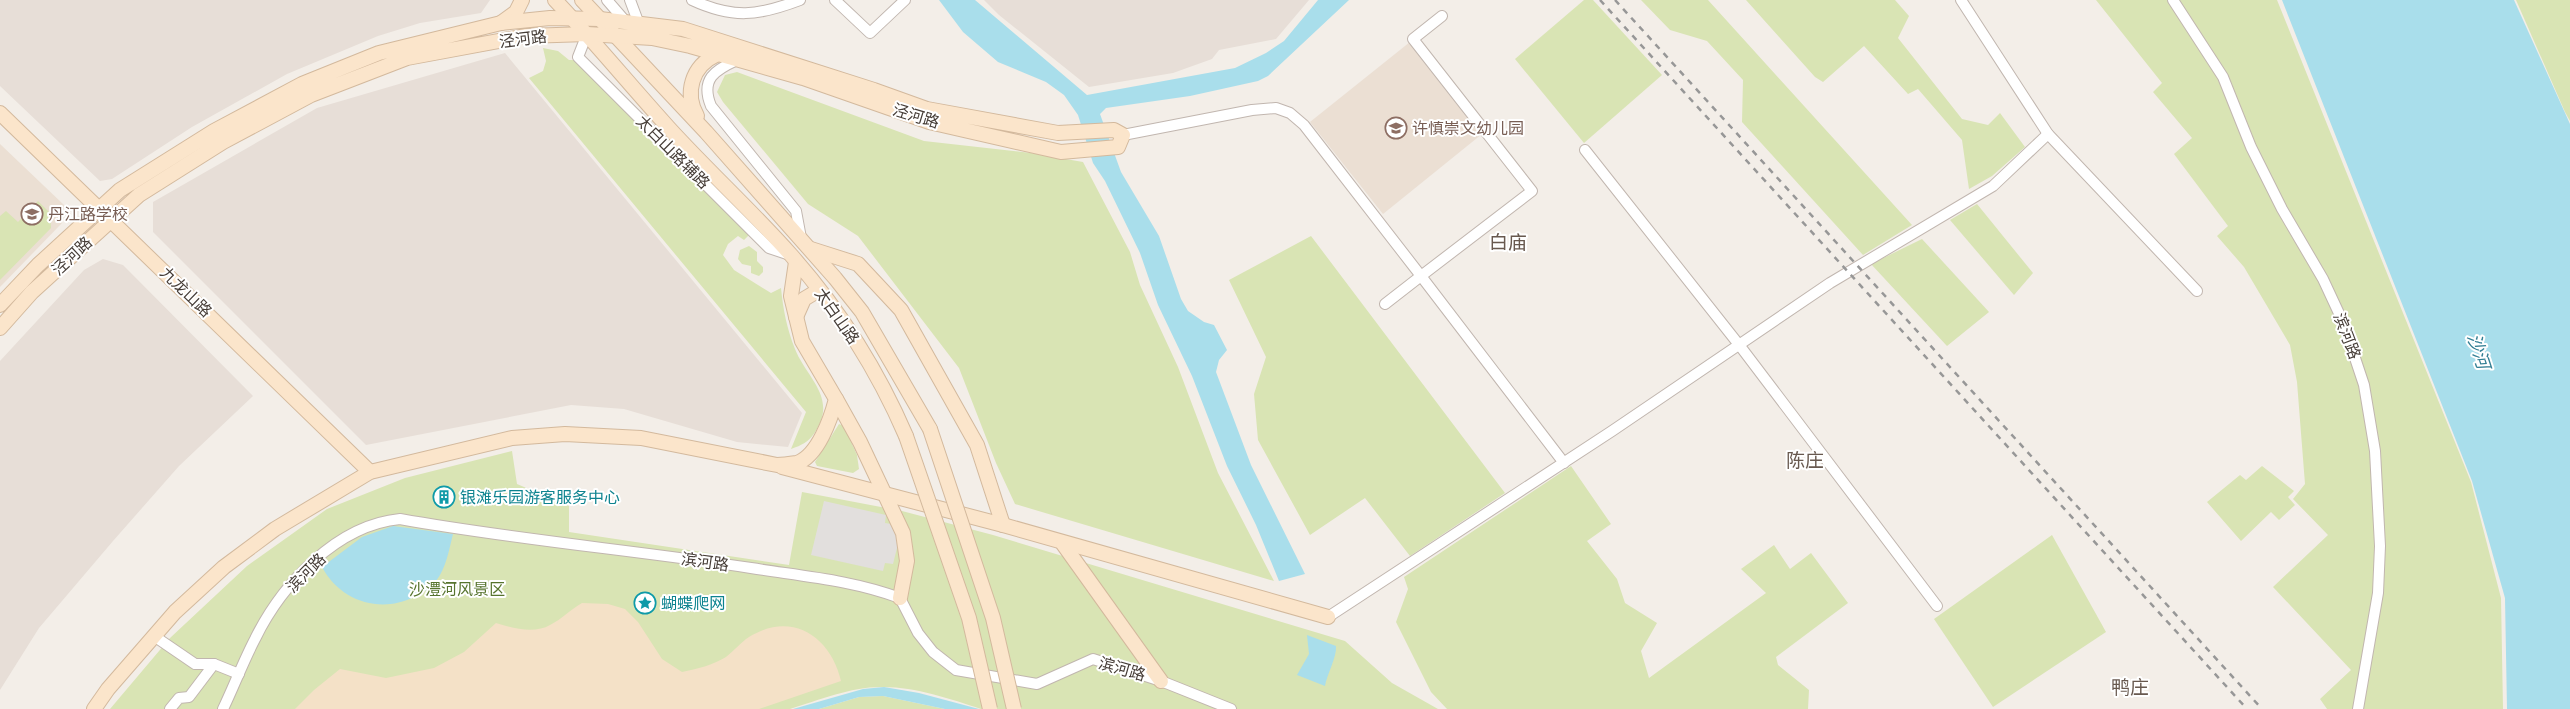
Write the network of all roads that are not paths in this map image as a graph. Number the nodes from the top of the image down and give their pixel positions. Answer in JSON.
{"nodes":[{"id":1,"x":522,"y":0,"type":"edge"},
{"id":2,"x":555,"y":0,"type":"edge"},
{"id":3,"x":582,"y":0,"type":"edge"},
{"id":4,"x":606,"y":0,"type":"edge"},
{"id":5,"x":630,"y":0,"type":"edge"},
{"id":6,"x":692,"y":0,"type":"edge"},
{"id":7,"x":800,"y":0,"type":"edge"},
{"id":8,"x":835,"y":0,"type":"edge"},
{"id":9,"x":905,"y":0,"type":"edge"},
{"id":10,"x":1961,"y":0,"type":"edge"},
{"id":11,"x":2173,"y":0,"type":"edge"},
{"id":12,"x":1442,"y":16,"type":"dead end"},
{"id":13,"x":572,"y":18,"type":"junction"},
{"id":14,"x":600,"y":19,"type":"junction"},
{"id":15,"x":500,"y":23,"type":"junction"},
{"id":16,"x":632,"y":23,"type":"junction"},
{"id":17,"x":587,"y":34,"type":"junction"},
{"id":18,"x":618,"y":36,"type":"junction"},
{"id":19,"x":716,"y":55,"type":"junction"},
{"id":20,"x":737,"y":60,"type":"junction"},
{"id":21,"x":0,"y":112,"type":"edge"},
{"id":22,"x":706,"y":132,"type":"junction"},
{"id":23,"x":2048,"y":134,"type":"junction"},
{"id":24,"x":1118,"y":137,"type":"junction"},
{"id":25,"x":1585,"y":150,"type":"dead end"},
{"id":26,"x":99,"y":207,"type":"junction"},
{"id":27,"x":112,"y":219,"type":"junction"},
{"id":28,"x":806,"y":243,"type":"junction"},
{"id":29,"x":794,"y":258,"type":"junction"},
{"id":30,"x":1421,"y":276,"type":"junction"},
{"id":31,"x":820,"y":290,"type":"junction"},
{"id":32,"x":2197,"y":291,"type":"dead end"},
{"id":33,"x":1386,"y":304,"type":"dead end"},
{"id":34,"x":0,"y":306,"type":"edge"},
{"id":35,"x":796,"y":317,"type":"junction"},
{"id":36,"x":0,"y":328,"type":"edge"},
{"id":37,"x":1740,"y":346,"type":"junction"},
{"id":38,"x":836,"y":399,"type":"junction"},
{"id":39,"x":1564,"y":463,"type":"junction"},
{"id":40,"x":776,"y":466,"type":"junction"},
{"id":41,"x":370,"y":472,"type":"junction"},
{"id":42,"x":884,"y":493,"type":"junction"},
{"id":43,"x":1003,"y":525,"type":"junction"},
{"id":44,"x":1063,"y":544,"type":"junction"},
{"id":45,"x":900,"y":598,"type":"junction"},
{"id":46,"x":1937,"y":606,"type":"dead end"},
{"id":47,"x":1328,"y":617,"type":"joint"},
{"id":48,"x":154,"y":636,"type":"junction"},
{"id":49,"x":214,"y":664,"type":"junction"},
{"id":50,"x":239,"y":674,"type":"junction"},
{"id":51,"x":1161,"y":681,"type":"junction"},
{"id":52,"x":94,"y":709,"type":"edge"},
{"id":53,"x":170,"y":709,"type":"edge"},
{"id":54,"x":223,"y":709,"type":"edge"},
{"id":55,"x":990,"y":709,"type":"edge"},
{"id":56,"x":1014,"y":709,"type":"edge"},
{"id":57,"x":1231,"y":709,"type":"edge"},
{"id":58,"x":2358,"y":709,"type":"edge"}],
"edges":[{"from":1,"to":15,"type":"street"},
{"from":2,"to":13,"type":"street","name":"太白山路"},
{"from":3,"to":14,"type":"street","name":"太白山路"},
{"from":4,"to":16,"type":"street"},
{"from":5,"to":16,"type":"street"},
{"from":6,"to":7,"type":"street"},
{"from":8,"to":9,"type":"street"},
{"from":10,"to":23,"type":"street"},
{"from":11,"to":58,"type":"street","name":"滨河路"},
{"from":12,"to":30,"type":"street"},
{"from":13,"to":14,"type":"street","name":"泾河路"},
{"from":13,"to":15,"type":"street","name":"泾河路"},
{"from":13,"to":17,"type":"street","name":"太白山路"},
{"from":14,"to":16,"type":"street","name":"泾河路"},
{"from":14,"to":18,"type":"street","name":"太白山路"},
{"from":15,"to":26,"type":"street","name":"泾河路"},
{"from":16,"to":24,"type":"street","name":"泾河路"},
{"from":17,"to":18,"type":"street","name":"泾河路"},
{"from":17,"to":27,"type":"street","name":"泾河路"},
{"from":17,"to":29,"type":"street","name":"太白山路"},
{"from":17,"to":29,"type":"street","name":"太白山路辅路"},
{"from":18,"to":19,"type":"street","name":"泾河路"},
{"from":18,"to":22,"type":"street","name":"太白山路"},
{"from":19,"to":20,"type":"street","name":"泾河路"},
{"from":19,"to":22,"type":"street"},
{"from":20,"to":24,"type":"street","name":"泾河路"},
{"from":20,"to":28,"type":"street"},
{"from":21,"to":26,"type":"street","name":"九龙山路"},
{"from":22,"to":28,"type":"street","name":"太白山路"},
{"from":23,"to":32,"type":"street"},
{"from":23,"to":37,"type":"street"},
{"from":24,"to":30,"type":"street"},
{"from":25,"to":37,"type":"street"},
{"from":26,"to":27,"type":"street","name":"九龙山路"},
{"from":26,"to":34,"type":"street","name":"泾河路"},
{"from":27,"to":36,"type":"street","name":"泾河路"},
{"from":27,"to":41,"type":"street","name":"九龙山路"},
{"from":28,"to":43,"type":"street"},
{"from":28,"to":56,"type":"street","name":"太白山路","bridge":true},
{"from":29,"to":31,"type":"street","name":"太白山路"},
{"from":29,"to":35,"type":"street"},
{"from":30,"to":33,"type":"street"},
{"from":30,"to":39,"type":"street"},
{"from":31,"to":35,"type":"street"},
{"from":31,"to":55,"type":"street","name":"太白山路","bridge":true},
{"from":35,"to":38,"type":"street"},
{"from":37,"to":39,"type":"street"},
{"from":37,"to":46,"type":"street"},
{"from":38,"to":40,"type":"street"},
{"from":38,"to":42,"type":"street"},
{"from":39,"to":47,"type":"street"},
{"from":40,"to":41,"type":"street"},
{"from":40,"to":42,"type":"street"},
{"from":41,"to":48,"type":"street"},
{"from":42,"to":43,"type":"street"},
{"from":42,"to":45,"type":"street"},
{"from":43,"to":44,"type":"street"},
{"from":44,"to":47,"type":"street"},
{"from":44,"to":51,"type":"street"},
{"from":45,"to":50,"type":"street","name":"滨河路"},
{"from":45,"to":51,"type":"street","name":"滨河路"},
{"from":48,"to":49,"type":"street"},
{"from":48,"to":52,"type":"street"},
{"from":49,"to":50,"type":"street"},
{"from":49,"to":53,"type":"street"},
{"from":50,"to":54,"type":"street","name":"滨河路"},
{"from":51,"to":57,"type":"street","name":"滨河路"}]}
